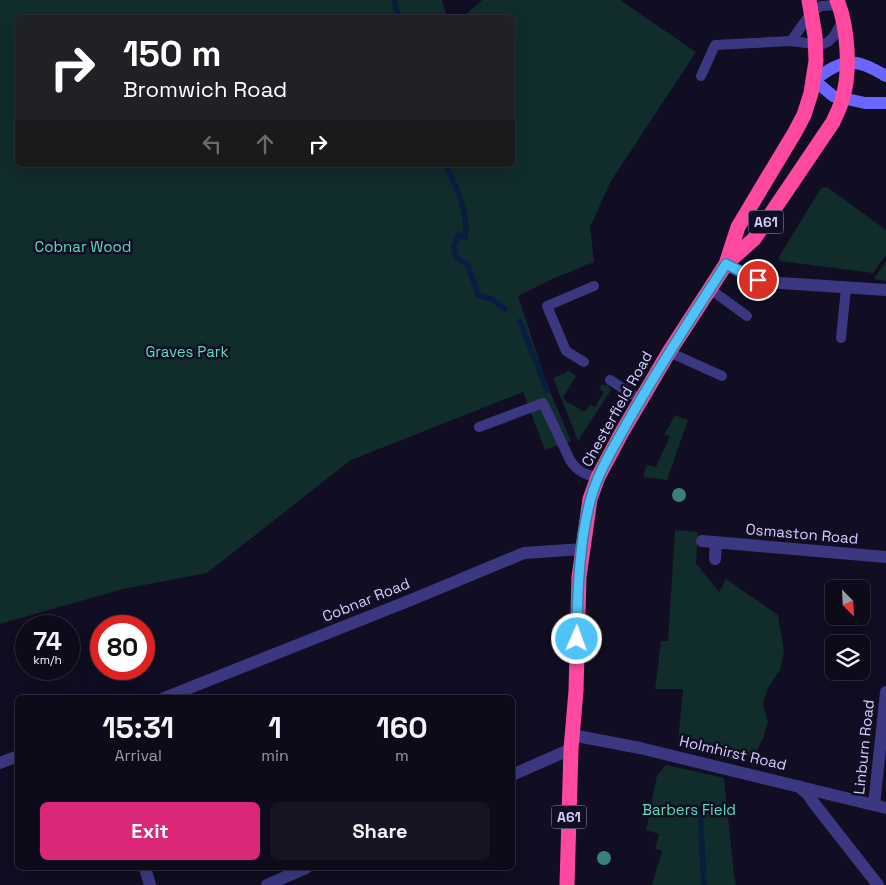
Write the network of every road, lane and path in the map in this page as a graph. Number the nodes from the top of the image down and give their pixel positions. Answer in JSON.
{"nodes":[{"id":1,"x":810,"y":6,"type":"edge"},
{"id":2,"x":840,"y":9,"type":"edge"},
{"id":3,"x":791,"y":41,"type":"junction"},
{"id":4,"x":815,"y":44,"type":"junction"},
{"id":5,"x":846,"y":62,"type":"junction"},
{"id":6,"x":701,"y":76,"type":"dead end"},
{"id":7,"x":886,"y":76,"type":"edge"},
{"id":8,"x":814,"y":80,"type":"junction"},
{"id":9,"x":843,"y":98,"type":"junction"},
{"id":10,"x":886,"y":103,"type":"edge"},
{"id":11,"x":726,"y":264,"type":"junction"},
{"id":12,"x":594,"y":286,"type":"dead end"},
{"id":13,"x":710,"y":288,"type":"junction"},
{"id":14,"x":846,"y":288,"type":"junction"},
{"id":15,"x":886,"y":290,"type":"edge"},
{"id":16,"x":747,"y":316,"type":"dead end"},
{"id":17,"x":841,"y":338,"type":"dead end"},
{"id":18,"x":669,"y":352,"type":"junction"},
{"id":19,"x":584,"y":362,"type":"dead end"},
{"id":20,"x":722,"y":376,"type":"dead end"},
{"id":21,"x":610,"y":380,"type":"dead end"},
{"id":22,"x":641,"y":400,"type":"junction"},
{"id":23,"x":478,"y":428,"type":"dead end"},
{"id":24,"x":598,"y":477,"type":"junction"},
{"id":25,"x":702,"y":541,"type":"dead end"},
{"id":26,"x":716,"y":542,"type":"junction"},
{"id":27,"x":583,"y":549,"type":"junction"},
{"id":28,"x":886,"y":557,"type":"edge"},
{"id":29,"x":715,"y":559,"type":"dead end"},
{"id":30,"x":886,"y":692,"type":"edge"},
{"id":31,"x":172,"y":695,"type":"edge"},
{"id":32,"x":572,"y":742,"type":"junction"},
{"id":33,"x":15,"y":757,"type":"edge"},
{"id":34,"x":0,"y":763,"type":"edge"},
{"id":35,"x":515,"y":773,"type":"edge"},
{"id":36,"x":798,"y":786,"type":"junction"},
{"id":37,"x":880,"y":807,"type":"edge"},
{"id":38,"x":146,"y":870,"type":"edge"},
{"id":39,"x":301,"y":870,"type":"edge"},
{"id":40,"x":150,"y":885,"type":"edge"},
{"id":41,"x":267,"y":885,"type":"edge"},
{"id":42,"x":567,"y":885,"type":"edge"},
{"id":43,"x":878,"y":885,"type":"edge"}],
"edges":[{"from":1,"to":2,"type":"lane"},
{"from":1,"to":3,"type":"lane"},
{"from":1,"to":4,"type":"highway","number":"A61"},
{"from":2,"to":4,"type":"lane"},
{"from":2,"to":5,"type":"highway","number":"A61"},
{"from":3,"to":4,"type":"lane"},
{"from":3,"to":6,"type":"lane"},
{"from":4,"to":8,"type":"highway","number":"A61"},
{"from":5,"to":7,"type":"main road"},
{"from":5,"to":8,"type":"main road"},
{"from":5,"to":9,"type":"highway","number":"A61"},
{"from":8,"to":9,"type":"main road"},
{"from":8,"to":11,"type":"highway","name":"Chesterfield Road","number":"A61"},
{"from":9,"to":10,"type":"main road"},
{"from":9,"to":11,"type":"highway","name":"Chesterfield Road","number":"A61"},
{"from":11,"to":13,"type":"highway","name":"Chesterfield Road","number":"A61"},
{"from":11,"to":14,"type":"street"},
{"from":12,"to":19,"type":"lane"},
{"from":13,"to":16,"type":"lane"},
{"from":13,"to":18,"type":"highway","name":"Chesterfield Road","number":"A61"},
{"from":14,"to":15,"type":"street"},
{"from":14,"to":17,"type":"lane"},
{"from":18,"to":20,"type":"lane"},
{"from":18,"to":22,"type":"highway","name":"Chesterfield Road","number":"A61"},
{"from":21,"to":22,"type":"lane"},
{"from":22,"to":24,"type":"highway","name":"Chesterfield Road","number":"A61"},
{"from":23,"to":24,"type":"lane"},
{"from":24,"to":27,"type":"highway","name":"Chesterfield Road","number":"A61"},
{"from":25,"to":26,"type":"street","name":"Osmaston Road"},
{"from":26,"to":28,"type":"street","name":"Osmaston Road"},
{"from":26,"to":29,"type":"street"},
{"from":27,"to":31,"type":"street","name":"Cobnar Road"},
{"from":27,"to":32,"type":"highway","name":"Chesterfield Road","number":"A61"},
{"from":30,"to":37,"type":"street","name":"Linburn Road"},
{"from":32,"to":35,"type":"street"},
{"from":32,"to":36,"type":"street","name":"Holmhirst Road"},
{"from":32,"to":42,"type":"highway","name":"Chesterfield Road","number":"A61"},
{"from":33,"to":34,"type":"street"},
{"from":36,"to":37,"type":"street","name":"Holmhirst Road"},
{"from":36,"to":43,"type":"street"},
{"from":38,"to":40,"type":"street"},
{"from":39,"to":41,"type":"street"}]}
